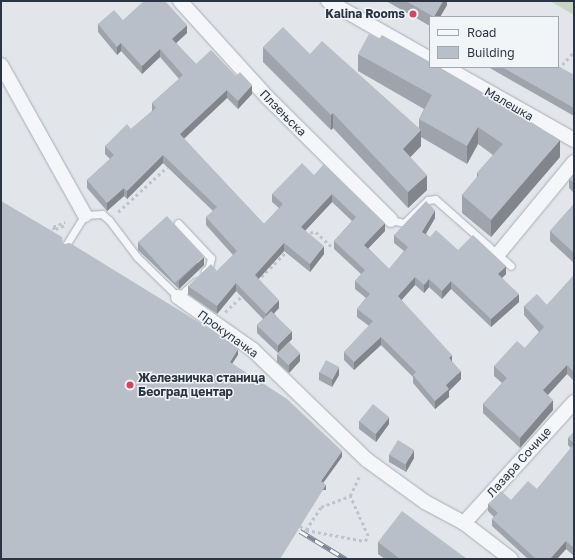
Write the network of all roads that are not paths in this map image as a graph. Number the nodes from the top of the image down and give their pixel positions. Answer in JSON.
{"nodes":[{"id":1,"x":180,"y":1,"type":"edge"},
{"id":2,"x":328,"y":1,"type":"edge"},
{"id":3,"x":429,"y":58,"type":"edge"},
{"id":4,"x":1,"y":65,"type":"edge"},
{"id":5,"x":446,"y":68,"type":"edge"},
{"id":6,"x":574,"y":140,"type":"edge"},
{"id":7,"x":574,"y":162,"type":"edge"},
{"id":8,"x":85,"y":215,"type":"junction"},
{"id":9,"x":391,"y":220,"type":"joint"},
{"id":10,"x":178,"y":223,"type":"dead end"},
{"id":11,"x":66,"y":245,"type":"edge"},
{"id":12,"x":499,"y":253,"type":"junction"},
{"id":13,"x":511,"y":266,"type":"dead end"},
{"id":14,"x":178,"y":297,"type":"junction"},
{"id":15,"x":574,"y":402,"type":"edge"},
{"id":16,"x":464,"y":523,"type":"junction"},
{"id":17,"x":511,"y":559,"type":"edge"}],
"edges":[{"from":1,"to":9,"type":"street","name":"Плзењска"},
{"from":2,"to":3,"type":"street"},
{"from":4,"to":8,"type":"street"},
{"from":5,"to":6,"type":"street","name":"Малешка"},
{"from":7,"to":12,"type":"street"},
{"from":8,"to":11,"type":"lane"},
{"from":8,"to":14,"type":"lane","name":"Прокупачка"},
{"from":9,"to":12,"type":"lane"},
{"from":10,"to":14,"type":"lane"},
{"from":12,"to":13,"type":"lane"},
{"from":14,"to":16,"type":"street","name":"Прокупачка"},
{"from":15,"to":16,"type":"street","name":"Лазара Сочице"},
{"from":16,"to":17,"type":"street","name":"Прокупачка"}]}
